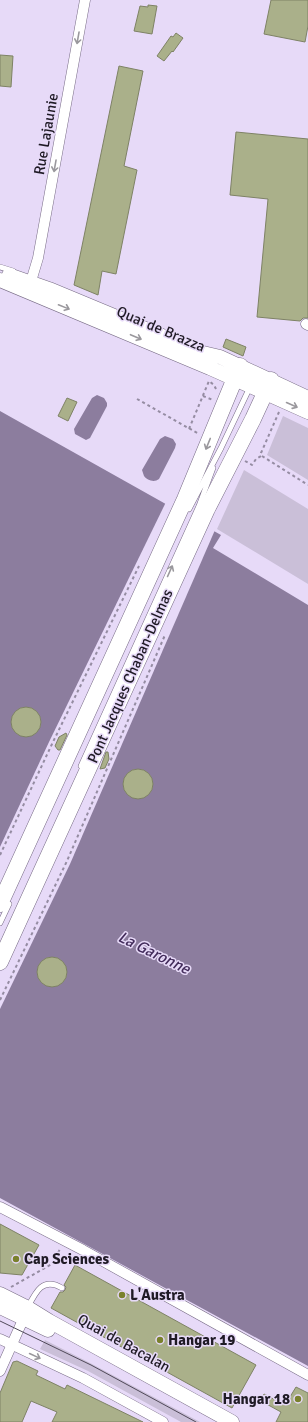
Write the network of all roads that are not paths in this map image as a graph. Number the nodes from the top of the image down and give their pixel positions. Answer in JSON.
{"nodes":[{"id":1,"x":85,"y":0,"type":"edge"},
{"id":2,"x":0,"y":267,"type":"edge"},
{"id":3,"x":0,"y":272,"type":"edge"},
{"id":4,"x":0,"y":280,"type":"edge"},
{"id":5,"x":32,"y":281,"type":"junction"},
{"id":6,"x":0,"y":285,"type":"edge"},
{"id":7,"x":237,"y":373,"type":"junction"},
{"id":8,"x":253,"y":380,"type":"junction"},
{"id":9,"x":268,"y":387,"type":"junction"},
{"id":10,"x":308,"y":398,"type":"edge"},
{"id":11,"x":308,"y":412,"type":"edge"},
{"id":12,"x":196,"y":504,"type":"junction"},
{"id":13,"x":185,"y":517,"type":"dead end"},
{"id":14,"x":77,"y":774,"type":"dead end"},
{"id":15,"x":5,"y":902,"type":"edge"},
{"id":16,"x":0,"y":923,"type":"edge"},
{"id":17,"x":0,"y":962,"type":"edge"},
{"id":18,"x":0,"y":1207,"type":"edge"},
{"id":19,"x":62,"y":1288,"type":"dead end"},
{"id":20,"x":4,"y":1292,"type":"edge"},
{"id":21,"x":0,"y":1308,"type":"edge"},
{"id":22,"x":26,"y":1313,"type":"junction"},
{"id":23,"x":0,"y":1339,"type":"edge"},
{"id":24,"x":12,"y":1345,"type":"junction"},
{"id":25,"x":0,"y":1371,"type":"edge"},
{"id":26,"x":308,"y":1375,"type":"edge"},
{"id":27,"x":152,"y":1419,"type":"edge"},
{"id":28,"x":163,"y":1422,"type":"edge"},
{"id":29,"x":219,"y":1422,"type":"edge"},
{"id":30,"x":232,"y":1422,"type":"edge"}],
"edges":[{"from":1,"to":5,"type":"street","name":"Rue Lajaunie","one_way":true},
{"from":2,"to":5,"type":"lane"},
{"from":3,"to":5,"type":"main road","name":"Quai de Brazza"},
{"from":4,"to":5,"type":"main road","name":"Quai de Brazza"},
{"from":5,"to":6,"type":"lane"},
{"from":5,"to":7,"type":"main road","name":"Quai de Brazza","one_way":true},
{"from":5,"to":7,"type":"main road","name":"Quai de Brazza"},
{"from":7,"to":8,"type":"main road","name":"Quai de Brazza"},
{"from":7,"to":12,"type":"main road","name":"Pont Jacques Chaban-Delmas","one_way":true},
{"from":8,"to":9,"type":"main road","name":"Quai de Brazza"},
{"from":8,"to":12,"type":"lane"},
{"from":9,"to":10,"type":"main road","name":"Quai de Brazza"},
{"from":9,"to":11,"type":"main road","name":"Quai de Brazza","one_way":true},
{"from":9,"to":12,"type":"main road","name":"Pont Jacques Chaban-Delmas"},
{"from":12,"to":13,"type":"lane"},
{"from":14,"to":12,"type":"lane","one_way":true},
{"from":12,"to":15,"type":"main road","name":"Pont Jacques Chaban-Delmas"},
{"from":12,"to":17,"type":"main road","name":"Pont Jacques Chaban-Delmas"},
{"from":15,"to":16,"type":"lane"},
{"from":18,"to":26,"type":"street"},
{"from":19,"to":22,"type":"lane"},
{"from":20,"to":22,"type":"main road","name":"Quai de Bacalan"},
{"from":21,"to":22,"type":"main road","name":"Quai de Bacalan"},
{"from":22,"to":24,"type":"street"},
{"from":22,"to":29,"type":"main road","name":"Quai de Bacalan"},
{"from":22,"to":30,"type":"main road","name":"Quai de Bacalan"},
{"from":23,"to":24,"type":"street"},
{"from":24,"to":25,"type":"street"},
{"from":24,"to":27,"type":"street","one_way":true},
{"from":27,"to":28,"type":"street"}]}
